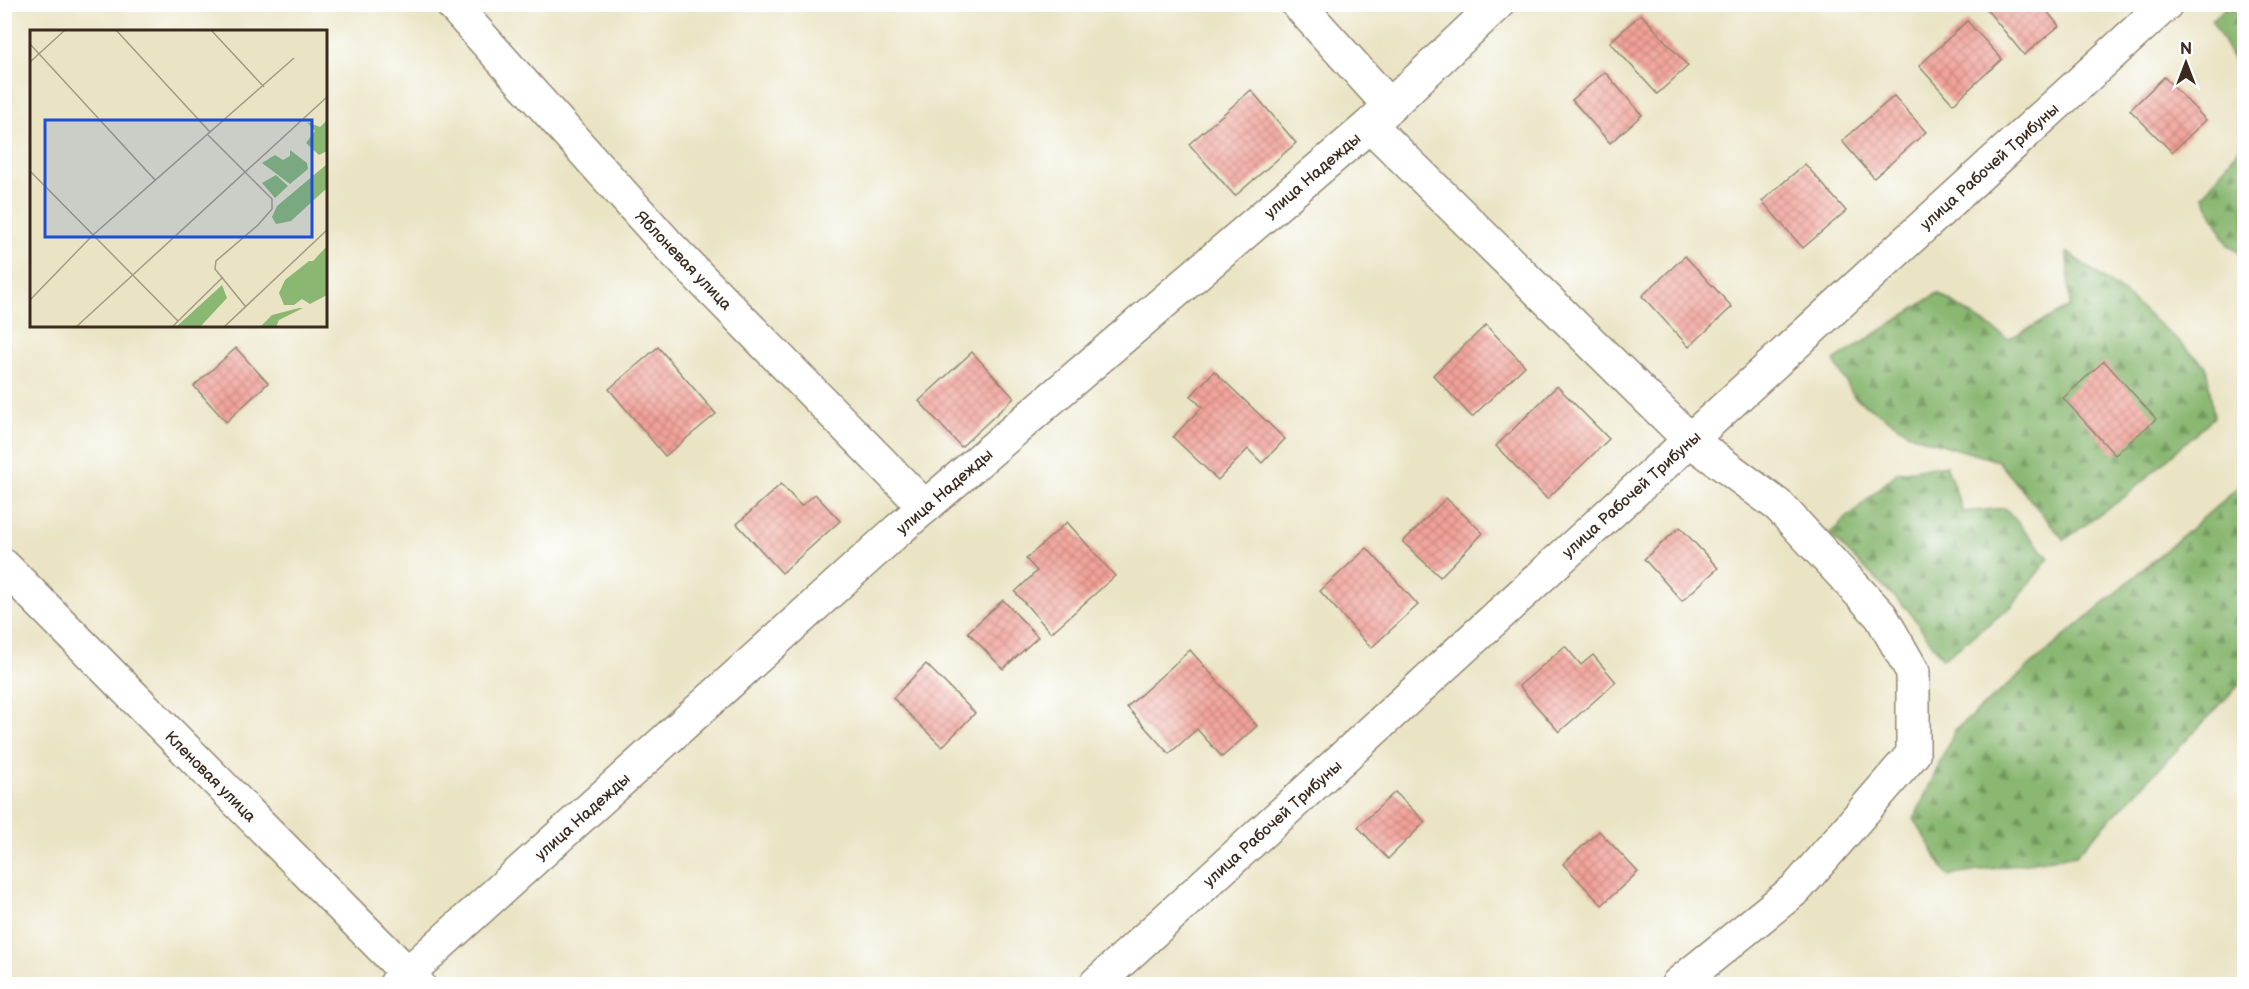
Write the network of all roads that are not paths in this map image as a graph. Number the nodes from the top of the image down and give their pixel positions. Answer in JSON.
{"nodes":[{"id":1,"x":452,"y":4,"type":"edge"},
{"id":2,"x":1298,"y":4,"type":"edge"},
{"id":3,"x":1497,"y":4,"type":"edge"},
{"id":4,"x":2166,"y":4,"type":"edge"},
{"id":5,"x":1380,"y":116,"type":"junction"},
{"id":6,"x":1690,"y":440,"type":"junction"},
{"id":7,"x":925,"y":507,"type":"junction"},
{"id":8,"x":4,"y":566,"type":"edge"},
{"id":9,"x":407,"y":981,"type":"edge"},
{"id":10,"x":1096,"y":984,"type":"edge"},
{"id":11,"x":1678,"y":984,"type":"edge"}],
"edges":[{"from":1,"to":7,"type":"street","name":"Яблоневая улица"},
{"from":2,"to":5,"type":"street"},
{"from":3,"to":5,"type":"street","name":"улица Надежды"},
{"from":4,"to":6,"type":"street","name":"улица Рабочей Трибуны"},
{"from":5,"to":6,"type":"street"},
{"from":5,"to":7,"type":"street","name":"улица Надежды"},
{"from":6,"to":10,"type":"street","name":"улица Рабочей Трибуны"},
{"from":6,"to":11,"type":"street"},
{"from":7,"to":9,"type":"street","name":"улица Надежды"},
{"from":8,"to":9,"type":"street","name":"Кленовая улица"}]}
